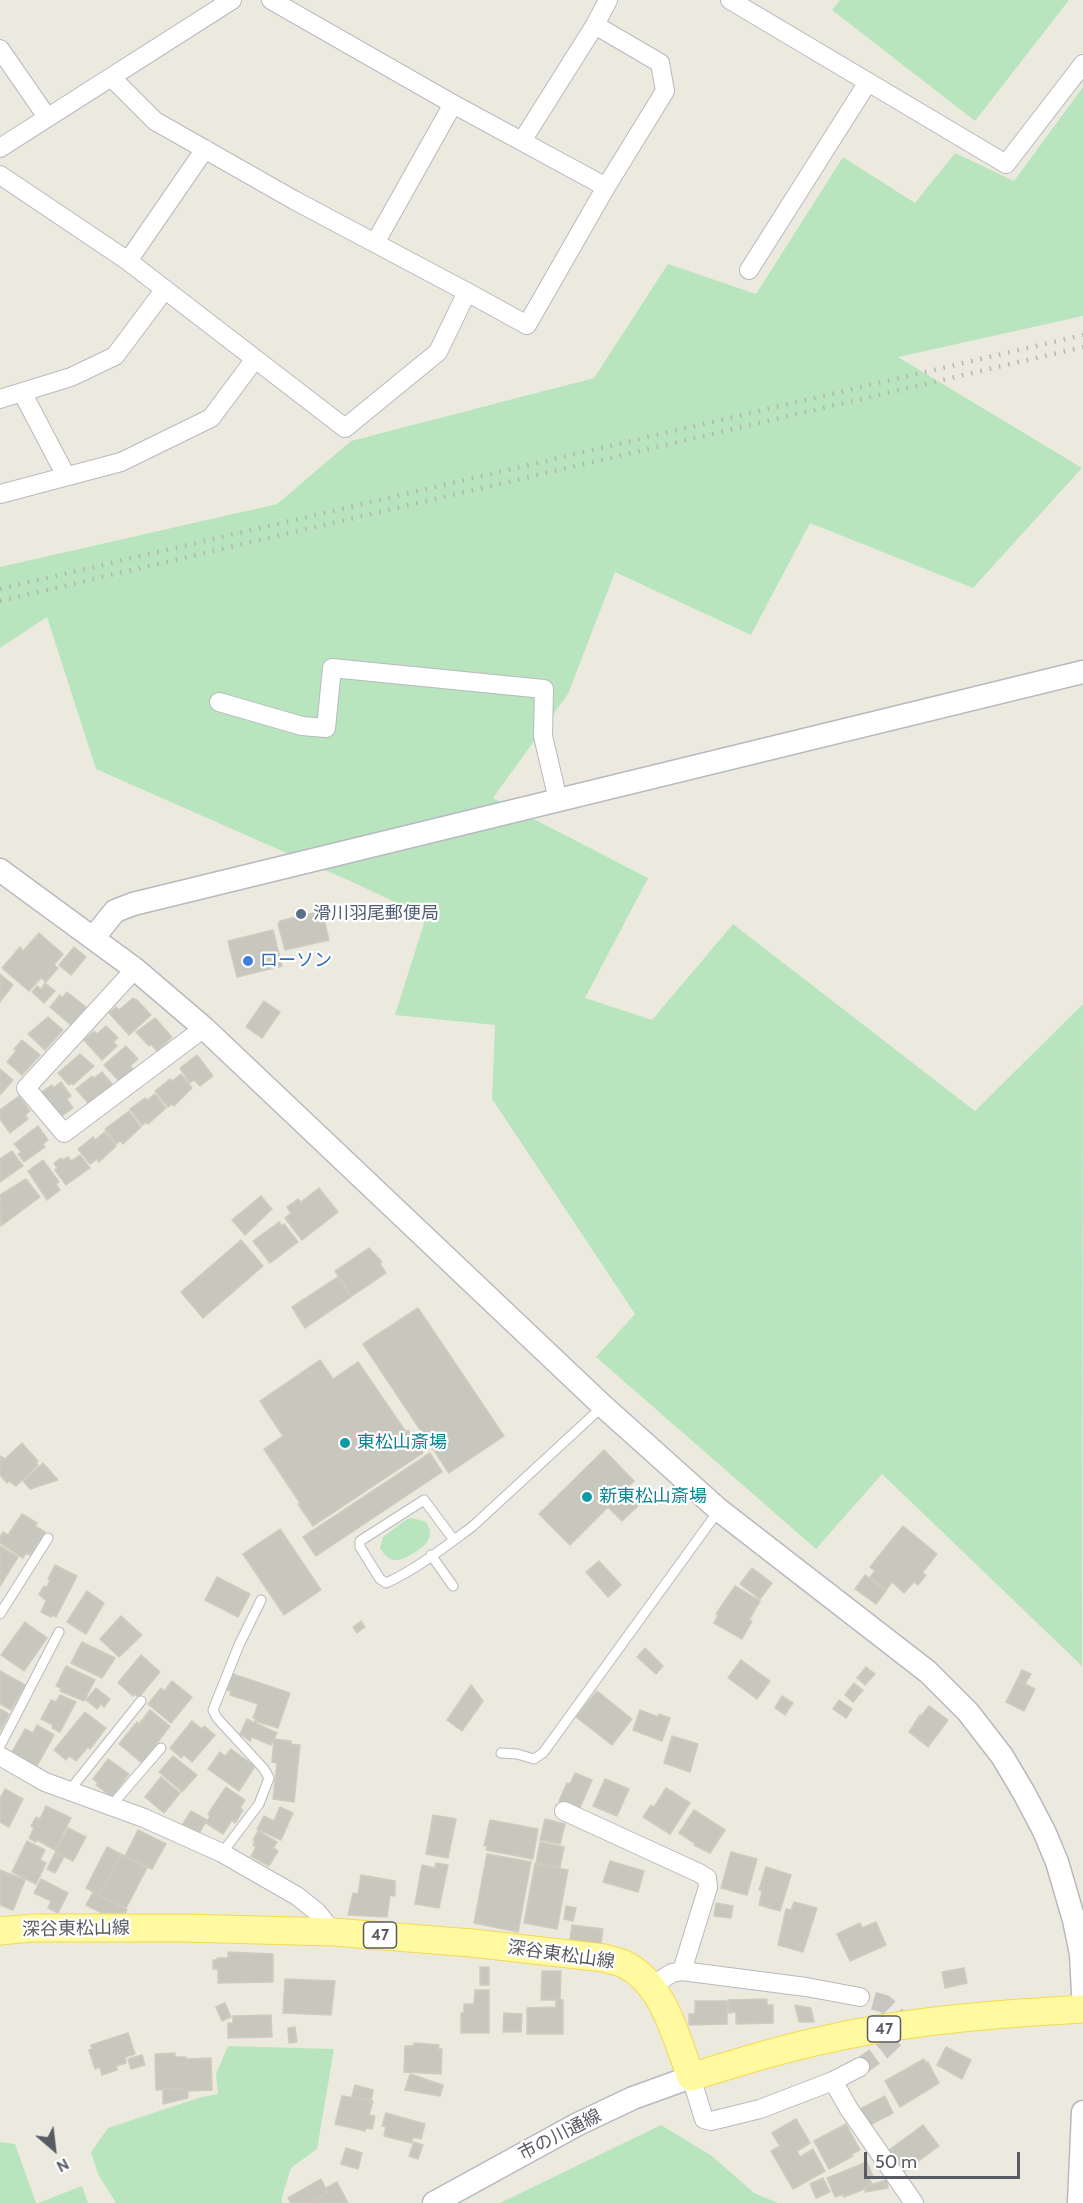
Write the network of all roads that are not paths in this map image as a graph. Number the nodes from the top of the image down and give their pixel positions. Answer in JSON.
{"nodes":[{"id":1,"x":232,"y":0,"type":"edge"},
{"id":2,"x":271,"y":0,"type":"edge"},
{"id":3,"x":608,"y":0,"type":"edge"},
{"id":4,"x":730,"y":0,"type":"edge"},
{"id":5,"x":595,"y":25,"type":"junction"},
{"id":6,"x":0,"y":49,"type":"edge"},
{"id":7,"x":1083,"y":64,"type":"edge"},
{"id":8,"x":111,"y":77,"type":"junction"},
{"id":9,"x":868,"y":82,"type":"junction"},
{"id":10,"x":453,"y":104,"type":"junction"},
{"id":11,"x":47,"y":117,"type":"junction"},
{"id":12,"x":522,"y":141,"type":"junction"},
{"id":13,"x":0,"y":148,"type":"edge"},
{"id":14,"x":205,"y":149,"type":"junction"},
{"id":15,"x":0,"y":175,"type":"edge"},
{"id":16,"x":606,"y":187,"type":"junction"},
{"id":17,"x":375,"y":243,"type":"junction"},
{"id":18,"x":128,"y":261,"type":"junction"},
{"id":19,"x":748,"y":270,"type":"dead end"},
{"id":20,"x":165,"y":289,"type":"junction"},
{"id":21,"x":467,"y":292,"type":"junction"},
{"id":22,"x":255,"y":359,"type":"junction"},
{"id":23,"x":22,"y":392,"type":"junction"},
{"id":24,"x":0,"y":399,"type":"edge"},
{"id":25,"x":66,"y":476,"type":"junction"},
{"id":26,"x":0,"y":494,"type":"edge"},
{"id":27,"x":1083,"y":672,"type":"edge"},
{"id":28,"x":219,"y":702,"type":"dead end"},
{"id":29,"x":558,"y":800,"type":"junction"},
{"id":30,"x":2,"y":875,"type":"edge"},
{"id":31,"x":94,"y":937,"type":"junction"},
{"id":32,"x":135,"y":969,"type":"junction"},
{"id":33,"x":204,"y":1028,"type":"junction"},
{"id":34,"x":603,"y":1406,"type":"junction"},
{"id":35,"x":719,"y":1510,"type":"junction"},
{"id":36,"x":48,"y":1538,"type":"dead end"},
{"id":37,"x":454,"y":1540,"type":"junction"},
{"id":38,"x":431,"y":1555,"type":"junction"},
{"id":39,"x":453,"y":1586,"type":"dead end"},
{"id":40,"x":261,"y":1600,"type":"dead end"},
{"id":41,"x":0,"y":1614,"type":"edge"},
{"id":42,"x":59,"y":1632,"type":"dead end"},
{"id":43,"x":141,"y":1701,"type":"dead end"},
{"id":44,"x":0,"y":1746,"type":"edge"},
{"id":45,"x":161,"y":1748,"type":"dead end"},
{"id":46,"x":501,"y":1753,"type":"dead end"},
{"id":47,"x":0,"y":1756,"type":"edge"},
{"id":48,"x":69,"y":1791,"type":"junction"},
{"id":49,"x":111,"y":1806,"type":"junction"},
{"id":50,"x":564,"y":1811,"type":"dead end"},
{"id":51,"x":222,"y":1853,"type":"junction"},
{"id":52,"x":0,"y":1931,"type":"edge"},
{"id":53,"x":333,"y":1932,"type":"junction"},
{"id":54,"x":682,"y":1971,"type":"junction"},
{"id":55,"x":651,"y":1986,"type":"junction"},
{"id":56,"x":1083,"y":1993,"type":"edge"},
{"id":57,"x":860,"y":1997,"type":"tunnel mouth"},
{"id":58,"x":1083,"y":2009,"type":"edge"},
{"id":59,"x":860,"y":2067,"type":"tunnel mouth"},
{"id":60,"x":691,"y":2077,"type":"junction"},
{"id":61,"x":834,"y":2081,"type":"junction"},
{"id":62,"x":1083,"y":2112,"type":"edge"},
{"id":63,"x":434,"y":2203,"type":"edge"},
{"id":64,"x":914,"y":2203,"type":"edge"},
{"id":65,"x":1079,"y":2203,"type":"edge"}],
"edges":[{"from":1,"to":8,"type":"street"},
{"from":2,"to":10,"type":"street"},
{"from":3,"to":5,"type":"street"},
{"from":4,"to":9,"type":"street"},
{"from":5,"to":12,"type":"street"},
{"from":5,"to":16,"type":"street"},
{"from":6,"to":11,"type":"street"},
{"from":7,"to":9,"type":"street"},
{"from":8,"to":11,"type":"street"},
{"from":8,"to":14,"type":"street"},
{"from":9,"to":19,"type":"street"},
{"from":10,"to":12,"type":"street"},
{"from":10,"to":17,"type":"street"},
{"from":11,"to":13,"type":"street"},
{"from":12,"to":16,"type":"street"},
{"from":14,"to":17,"type":"street"},
{"from":14,"to":18,"type":"street"},
{"from":15,"to":18,"type":"street"},
{"from":16,"to":21,"type":"street"},
{"from":17,"to":21,"type":"street"},
{"from":18,"to":20,"type":"street"},
{"from":20,"to":22,"type":"street"},
{"from":20,"to":23,"type":"street"},
{"from":21,"to":22,"type":"street"},
{"from":22,"to":25,"type":"street"},
{"from":23,"to":24,"type":"street"},
{"from":23,"to":25,"type":"street"},
{"from":25,"to":26,"type":"street"},
{"from":27,"to":29,"type":"street"},
{"from":28,"to":29,"type":"street"},
{"from":29,"to":31,"type":"street"},
{"from":30,"to":31,"type":"street"},
{"from":31,"to":32,"type":"street"},
{"from":32,"to":33,"type":"street"},
{"from":32,"to":33,"type":"street"},
{"from":33,"to":34,"type":"street"},
{"from":34,"to":35,"type":"street"},
{"from":34,"to":37,"type":"lane"},
{"from":35,"to":46,"type":"lane"},
{"from":35,"to":56,"type":"street"},
{"from":36,"to":41,"type":"lane"},
{"from":37,"to":38,"type":"lane"},
{"from":37,"to":38,"type":"lane"},
{"from":38,"to":39,"type":"lane"},
{"from":40,"to":51,"type":"lane"},
{"from":42,"to":44,"type":"lane"},
{"from":43,"to":48,"type":"lane"},
{"from":45,"to":49,"type":"lane"},
{"from":47,"to":48,"type":"street"},
{"from":48,"to":49,"type":"street"},
{"from":49,"to":51,"type":"street"},
{"from":50,"to":54,"type":"street"},
{"from":51,"to":53,"type":"street"},
{"from":52,"to":53,"type":"main road","name":"深谷東松山線","number":"47"},
{"from":53,"to":55,"type":"main road","name":"深谷東松山線","number":"47"},
{"from":54,"to":55,"type":"street"},
{"from":54,"to":57,"type":"street"},
{"from":55,"to":60,"type":"main road","name":"深谷東松山線","number":"47"},
{"from":58,"to":60,"type":"main road","number":"47"},
{"from":59,"to":61,"type":"street"},
{"from":60,"to":61,"type":"street"},
{"from":60,"to":63,"type":"street","name":"市の川通線"},
{"from":61,"to":64,"type":"street"},
{"from":62,"to":65,"type":"street"}]}
